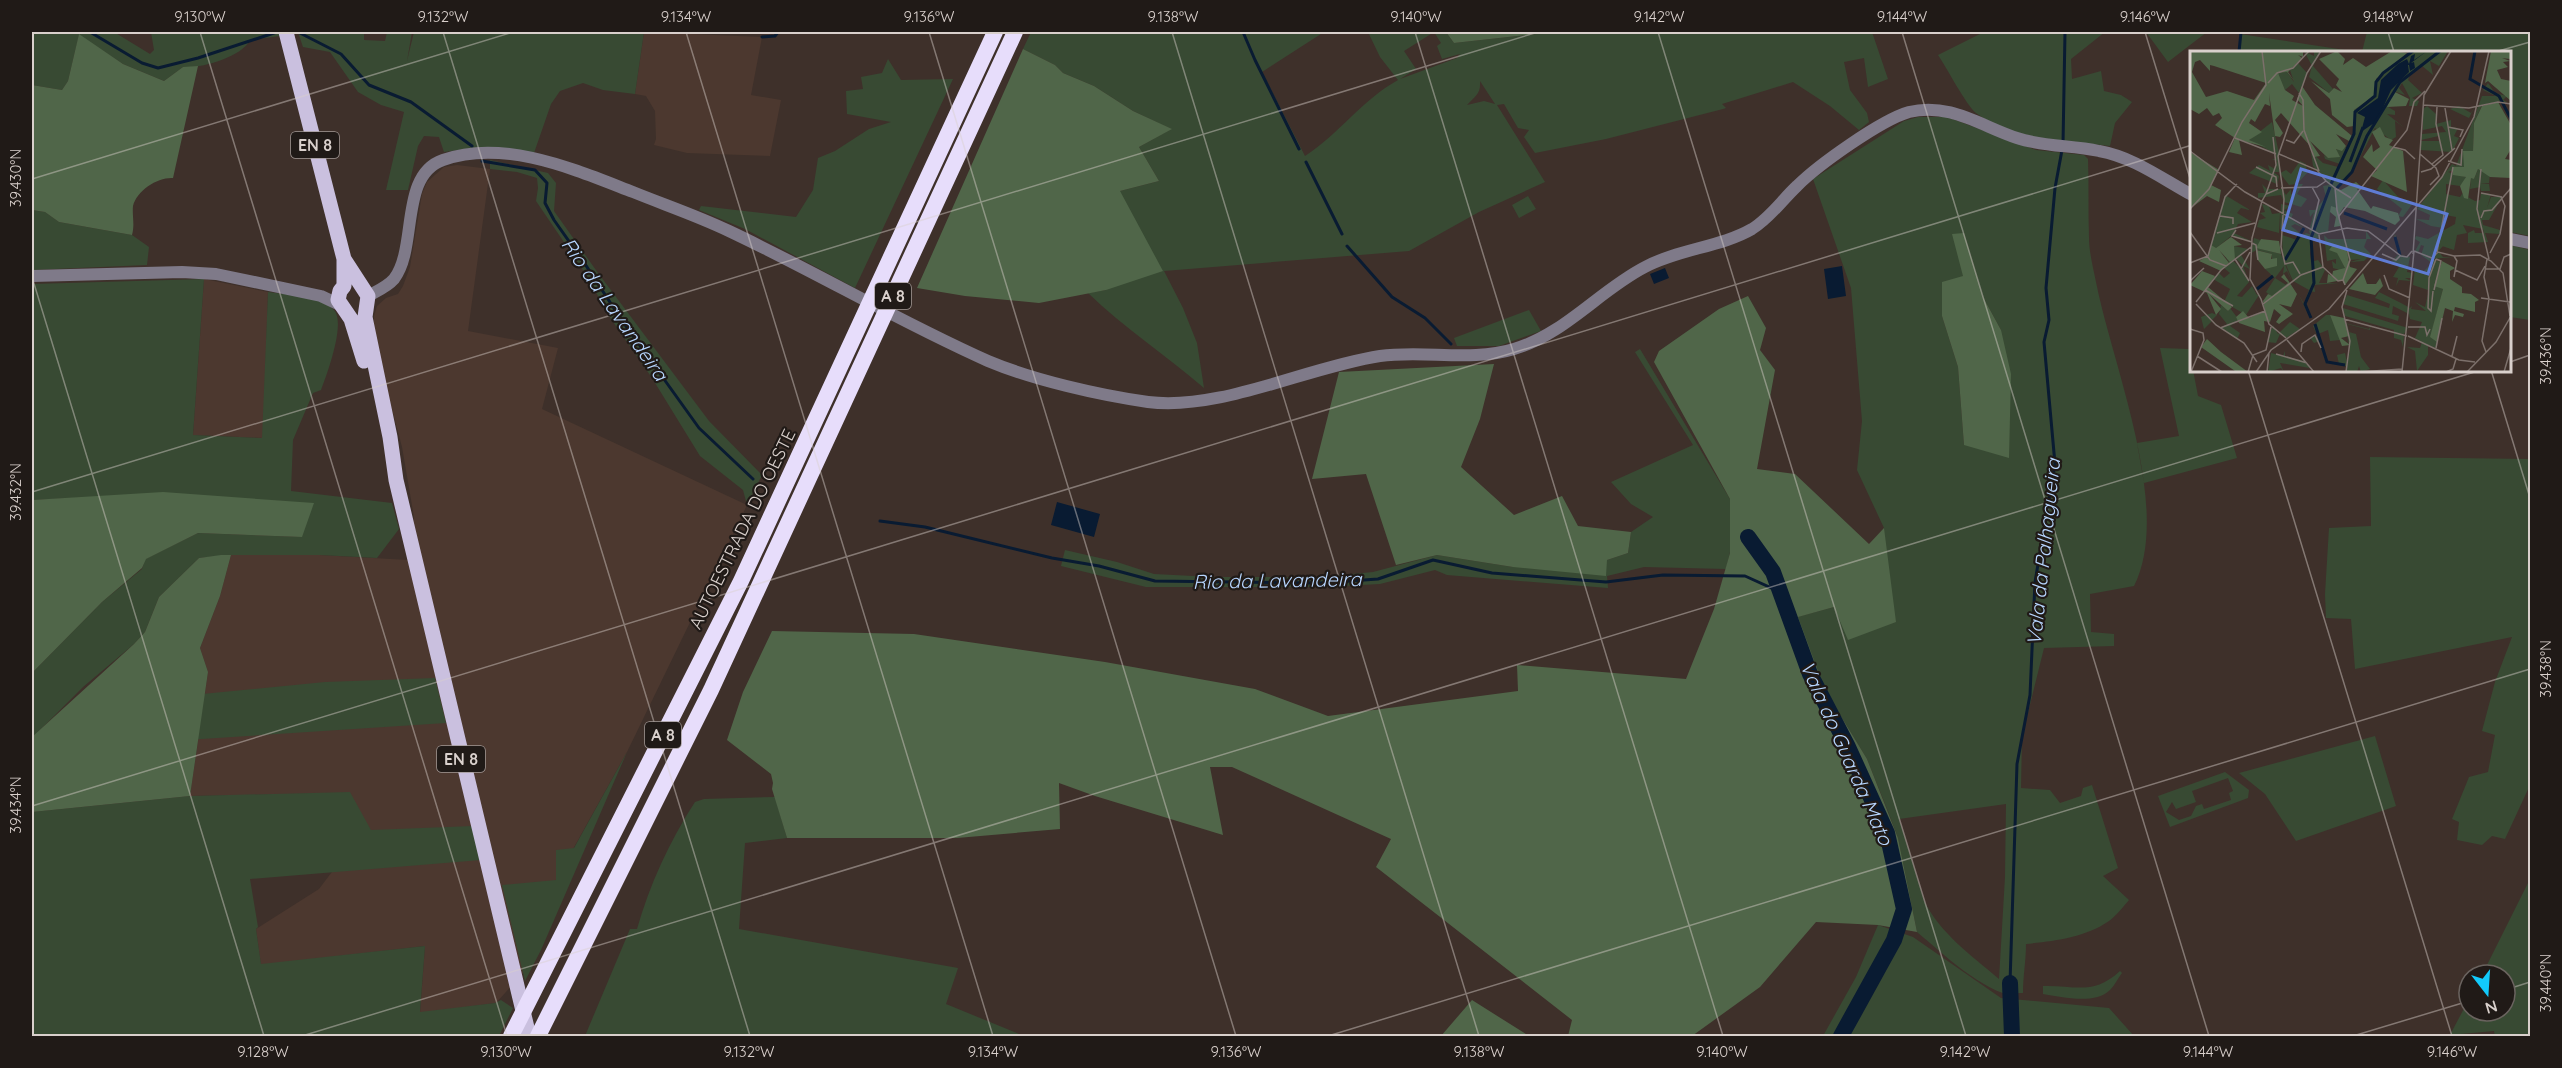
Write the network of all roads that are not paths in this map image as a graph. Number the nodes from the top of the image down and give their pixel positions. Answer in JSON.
{"nodes":[{"id":1,"x":286,"y":32,"type":"edge"},
{"id":2,"x":995,"y":32,"type":"edge"},
{"id":3,"x":1015,"y":32,"type":"edge"},
{"id":4,"x":2190,"y":194,"type":"edge"},
{"id":5,"x":2511,"y":239,"type":"edge"},
{"id":6,"x":2530,"y":243,"type":"edge"},
{"id":7,"x":32,"y":276,"type":"edge"},
{"id":8,"x":353,"y":296,"type":"junction"},
{"id":9,"x":511,"y":1036,"type":"edge"},
{"id":10,"x":529,"y":1036,"type":"edge"},
{"id":11,"x":538,"y":1036,"type":"edge"}],
"edges":[{"from":1,"to":8,"type":"main road","number":"EN 8"},
{"from":2,"to":9,"type":"highway","name":"AUTOESTRADA DO OESTE","number":"A 8"},
{"from":3,"to":11,"type":"highway","name":"AUTOESTRADA DO OESTE","number":"A 8"},
{"from":4,"to":8,"type":"street"},
{"from":5,"to":6,"type":"street"},
{"from":7,"to":8,"type":"street"},
{"from":8,"to":10,"type":"main road","number":"EN 8"}]}
